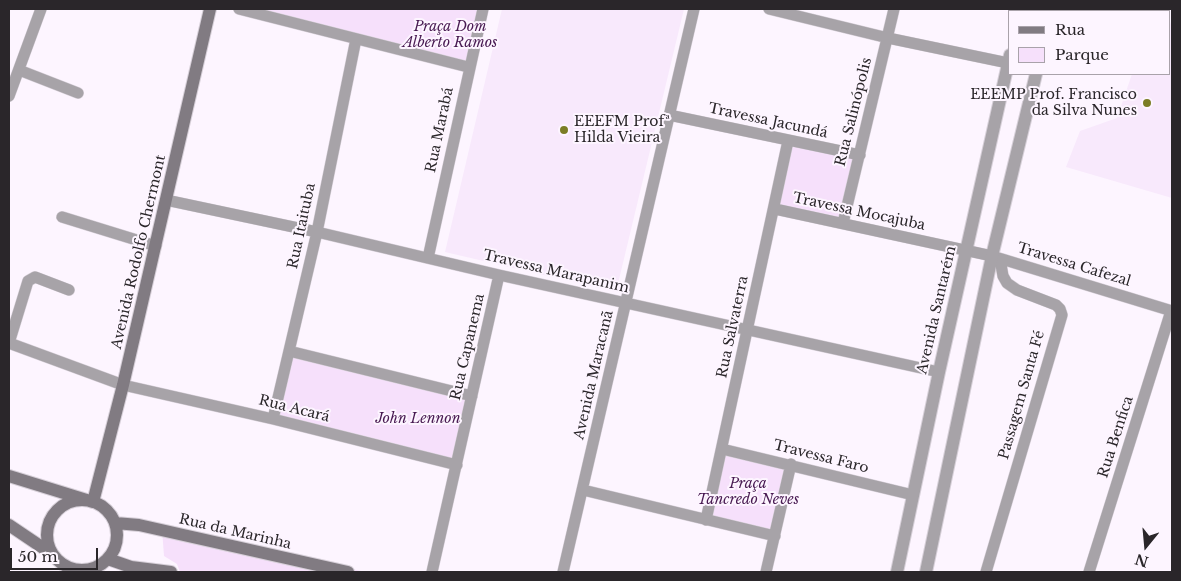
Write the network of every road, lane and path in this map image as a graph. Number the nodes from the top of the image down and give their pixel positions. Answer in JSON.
{"nodes":[{"id":1,"x":41,"y":9,"type":"edge"},
{"id":2,"x":210,"y":9,"type":"edge"},
{"id":3,"x":239,"y":9,"type":"edge"},
{"id":4,"x":483,"y":9,"type":"edge"},
{"id":5,"x":694,"y":9,"type":"edge"},
{"id":6,"x":769,"y":9,"type":"edge"},
{"id":7,"x":894,"y":9,"type":"edge"},
{"id":8,"x":888,"y":38,"type":"junction"},
{"id":9,"x":356,"y":39,"type":"junction"},
{"id":10,"x":1008,"y":59,"type":"edge"},
{"id":11,"x":1008,"y":63,"type":"edge"},
{"id":12,"x":468,"y":67,"type":"junction"},
{"id":13,"x":19,"y":70,"type":"junction"},
{"id":14,"x":1036,"y":75,"type":"edge"},
{"id":15,"x":78,"y":93,"type":"dead end"},
{"id":16,"x":9,"y":96,"type":"edge"},
{"id":17,"x":669,"y":115,"type":"junction"},
{"id":18,"x":788,"y":141,"type":"junction"},
{"id":19,"x":860,"y":155,"type":"junction"},
{"id":20,"x":166,"y":200,"type":"junction"},
{"id":21,"x":775,"y":209,"type":"junction"},
{"id":22,"x":62,"y":216,"type":"dead end"},
{"id":23,"x":843,"y":223,"type":"junction"},
{"id":24,"x":317,"y":232,"type":"junction"},
{"id":25,"x":156,"y":246,"type":"junction"},
{"id":26,"x":966,"y":250,"type":"junction"},
{"id":27,"x":996,"y":257,"type":"junction"},
{"id":28,"x":428,"y":258,"type":"junction"},
{"id":29,"x":499,"y":275,"type":"junction"},
{"id":30,"x":70,"y":290,"type":"dead end"},
{"id":31,"x":627,"y":303,"type":"junction"},
{"id":32,"x":1172,"y":311,"type":"edge"},
{"id":33,"x":748,"y":330,"type":"junction"},
{"id":34,"x":9,"y":343,"type":"edge"},
{"id":35,"x":289,"y":351,"type":"junction"},
{"id":36,"x":938,"y":372,"type":"junction"},
{"id":37,"x":123,"y":385,"type":"junction"},
{"id":38,"x":472,"y":396,"type":"junction"},
{"id":39,"x":273,"y":419,"type":"junction"},
{"id":40,"x":722,"y":449,"type":"junction"},
{"id":41,"x":791,"y":464,"type":"junction"},
{"id":42,"x":457,"y":465,"type":"junction"},
{"id":43,"x":9,"y":476,"type":"edge"},
{"id":44,"x":583,"y":490,"type":"junction"},
{"id":45,"x":913,"y":494,"type":"junction"},
{"id":46,"x":93,"y":502,"type":"junction"},
{"id":47,"x":706,"y":520,"type":"junction"},
{"id":48,"x":115,"y":523,"type":"junction"},
{"id":49,"x":9,"y":525,"type":"edge"},
{"id":50,"x":775,"y":536,"type":"junction"},
{"id":51,"x":53,"y":554,"type":"junction"},
{"id":52,"x":108,"y":559,"type":"junction"},
{"id":53,"x":79,"y":571,"type":"edge"},
{"id":54,"x":171,"y":572,"type":"edge"},
{"id":55,"x":348,"y":572,"type":"edge"},
{"id":56,"x":432,"y":572,"type":"edge"},
{"id":57,"x":563,"y":572,"type":"edge"},
{"id":58,"x":766,"y":572,"type":"edge"},
{"id":59,"x":897,"y":572,"type":"edge"},
{"id":60,"x":926,"y":572,"type":"edge"},
{"id":61,"x":986,"y":572,"type":"edge"},
{"id":62,"x":1089,"y":572,"type":"edge"}],
"edges":[{"from":1,"to":13,"type":"street"},
{"from":2,"to":20,"type":"main road","name":"Avenida Rodolfo Chermont"},
{"from":3,"to":9,"type":"street"},
{"from":4,"to":12,"type":"street","name":"Rua Marabá"},
{"from":5,"to":17,"type":"street","name":"Avenida Maracanã"},
{"from":6,"to":8,"type":"street"},
{"from":7,"to":8,"type":"street","name":"Rua Salinópolis"},
{"from":8,"to":10,"type":"street"},
{"from":8,"to":19,"type":"street","name":"Rua Salinópolis"},
{"from":9,"to":12,"type":"street"},
{"from":9,"to":24,"type":"street","name":"Rua Itaituba"},
{"from":11,"to":26,"type":"street","name":"Avenida Santarém"},
{"from":12,"to":28,"type":"street","name":"Rua Marabá"},
{"from":13,"to":15,"type":"street"},
{"from":13,"to":16,"type":"street"},
{"from":14,"to":27,"type":"street"},
{"from":17,"to":18,"type":"street","name":"Travessa Jacundá"},
{"from":17,"to":31,"type":"street","name":"Avenida Maracanã"},
{"from":18,"to":19,"type":"street","name":"Travessa Jacundá"},
{"from":18,"to":21,"type":"street","name":"Rua Salvaterra"},
{"from":19,"to":23,"type":"street","name":"Rua Salinópolis"},
{"from":20,"to":24,"type":"street","name":"Travessa Marapanim"},
{"from":20,"to":25,"type":"main road","name":"Avenida Rodolfo Chermont"},
{"from":21,"to":23,"type":"street","name":"Travessa Mocajuba"},
{"from":21,"to":33,"type":"street","name":"Rua Salvaterra"},
{"from":22,"to":25,"type":"street"},
{"from":23,"to":26,"type":"street","name":"Travessa Mocajuba"},
{"from":24,"to":28,"type":"street","name":"Travessa Marapanim"},
{"from":24,"to":35,"type":"street","name":"Rua Itaituba"},
{"from":25,"to":37,"type":"main road","name":"Avenida Rodolfo Chermont"},
{"from":26,"to":27,"type":"street","name":"Travessa Cafezal"},
{"from":26,"to":36,"type":"street","name":"Avenida Santarém"},
{"from":27,"to":32,"type":"street","name":"Travessa Cafezal"},
{"from":27,"to":60,"type":"street"},
{"from":27,"to":61,"type":"street","name":"Passagem Santa Fé"},
{"from":28,"to":29,"type":"street","name":"Travessa Marapanim"},
{"from":29,"to":31,"type":"street","name":"Travessa Marapanim"},
{"from":29,"to":38,"type":"street","name":"Rua Capanema"},
{"from":30,"to":34,"type":"street"},
{"from":31,"to":33,"type":"street","name":"Travessa Marapanim"},
{"from":31,"to":44,"type":"street","name":"Avenida Maracanã"},
{"from":32,"to":62,"type":"street","name":"Rua Benfica"},
{"from":33,"to":36,"type":"street","name":"Travessa Marapanim"},
{"from":33,"to":40,"type":"street","name":"Rua Salvaterra"},
{"from":34,"to":37,"type":"street","name":"Rua Acará"},
{"from":35,"to":38,"type":"street"},
{"from":35,"to":39,"type":"street","name":"Rua Itaituba"},
{"from":36,"to":45,"type":"street","name":"Avenida Santarém"},
{"from":37,"to":39,"type":"street","name":"Rua Acará"},
{"from":37,"to":46,"type":"main road","name":"Avenida Rodolfo Chermont"},
{"from":38,"to":42,"type":"street","name":"Rua Capanema"},
{"from":39,"to":42,"type":"street","name":"Rua Acará"},
{"from":40,"to":41,"type":"street","name":"Travessa Faro"},
{"from":40,"to":47,"type":"street","name":"Rua Salvaterra"},
{"from":41,"to":45,"type":"street","name":"Travessa Faro"},
{"from":41,"to":50,"type":"street"},
{"from":42,"to":56,"type":"street","name":"Rua Capanema"},
{"from":43,"to":46,"type":"main road"},
{"from":44,"to":47,"type":"street"},
{"from":44,"to":57,"type":"street","name":"Avenida Maracanã"},
{"from":45,"to":59,"type":"street","name":"Avenida Santarém"},
{"from":46,"to":48,"type":"main road"},
{"from":46,"to":51,"type":"main road"},
{"from":47,"to":50,"type":"street"},
{"from":48,"to":52,"type":"main road"},
{"from":48,"to":55,"type":"main road","name":"Rua da Marinha"},
{"from":49,"to":51,"type":"main road"},
{"from":50,"to":58,"type":"street"},
{"from":51,"to":53,"type":"main road"},
{"from":52,"to":53,"type":"main road"},
{"from":52,"to":54,"type":"main road"}]}
